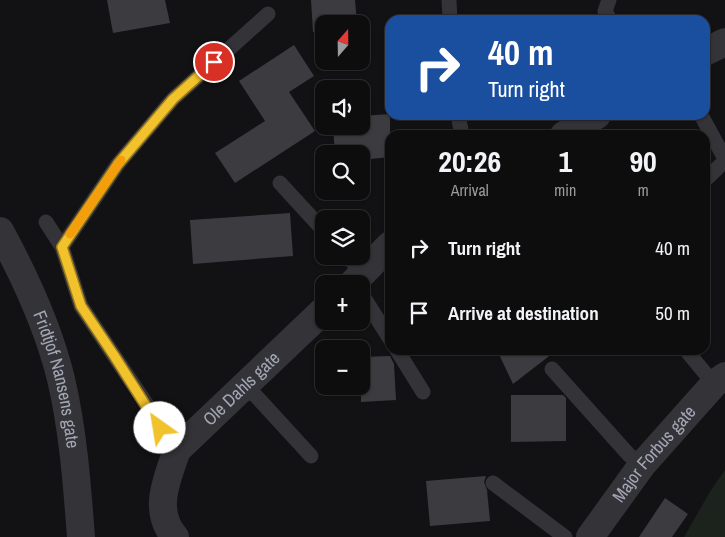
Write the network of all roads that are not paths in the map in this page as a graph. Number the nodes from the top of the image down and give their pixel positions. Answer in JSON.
{"nodes":[{"id":1,"x":450,"y":0,"type":"edge"},
{"id":2,"x":609,"y":0,"type":"edge"},
{"id":3,"x":268,"y":14,"type":"dead end"},
{"id":4,"x":450,"y":15,"type":"edge"},
{"id":5,"x":608,"y":15,"type":"edge"},
{"id":6,"x":725,"y":42,"type":"edge"},
{"id":7,"x":710,"y":50,"type":"edge"},
{"id":8,"x":589,"y":120,"type":"edge"},
{"id":9,"x":572,"y":130,"type":"edge"},
{"id":10,"x":710,"y":132,"type":"edge"},
{"id":11,"x":725,"y":160,"type":"edge"},
{"id":12,"x":710,"y":175,"type":"edge"},
{"id":13,"x":280,"y":183,"type":"dead end"},
{"id":14,"x":315,"y":221,"type":"edge"},
{"id":15,"x":46,"y":222,"type":"dead end"},
{"id":16,"x":0,"y":231,"type":"edge"},
{"id":17,"x":62,"y":247,"type":"junction"},
{"id":18,"x":385,"y":250,"type":"edge"},
{"id":19,"x":360,"y":275,"type":"edge"},
{"id":20,"x":370,"y":304,"type":"edge"},
{"id":21,"x":315,"y":318,"type":"edge"},
{"id":22,"x":385,"y":330,"type":"edge"},
{"id":23,"x":400,"y":355,"type":"edge"},
{"id":24,"x":692,"y":355,"type":"edge"},
{"id":25,"x":552,"y":369,"type":"dead end"},
{"id":26,"x":720,"y":380,"type":"edge"},
{"id":27,"x":242,"y":387,"type":"junction"},
{"id":28,"x":423,"y":392,"type":"dead end"},
{"id":29,"x":177,"y":450,"type":"junction"},
{"id":30,"x":311,"y":456,"type":"dead end"},
{"id":31,"x":642,"y":466,"type":"junction"},
{"id":32,"x":493,"y":483,"type":"dead end"},
{"id":33,"x":172,"y":534,"type":"edge"},
{"id":34,"x":81,"y":537,"type":"edge"},
{"id":35,"x":565,"y":537,"type":"edge"},
{"id":36,"x":590,"y":537,"type":"edge"}],
"edges":[{"from":1,"to":4,"type":"lane"},
{"from":2,"to":5,"type":"lane"},
{"from":3,"to":17,"type":"lane"},
{"from":6,"to":7,"type":"street"},
{"from":8,"to":9,"type":"street"},
{"from":10,"to":11,"type":"lane"},
{"from":11,"to":12,"type":"lane"},
{"from":13,"to":14,"type":"lane"},
{"from":15,"to":17,"type":"lane"},
{"from":16,"to":34,"type":"street","name":"Fridtjof Nansens gate"},
{"from":17,"to":29,"type":"lane"},
{"from":18,"to":19,"type":"street"},
{"from":20,"to":22,"type":"lane"},
{"from":21,"to":27,"type":"street","name":"Ole Dahls gate"},
{"from":23,"to":28,"type":"lane"},
{"from":24,"to":26,"type":"lane"},
{"from":25,"to":31,"type":"lane"},
{"from":26,"to":31,"type":"street","name":"Major Forbus gate"},
{"from":27,"to":29,"type":"street","name":"Ole Dahls gate"},
{"from":27,"to":30,"type":"lane"},
{"from":29,"to":33,"type":"street","name":"Ole Dahls gate"},
{"from":31,"to":36,"type":"street","name":"Major Forbus gate"},
{"from":32,"to":35,"type":"lane"}]}
